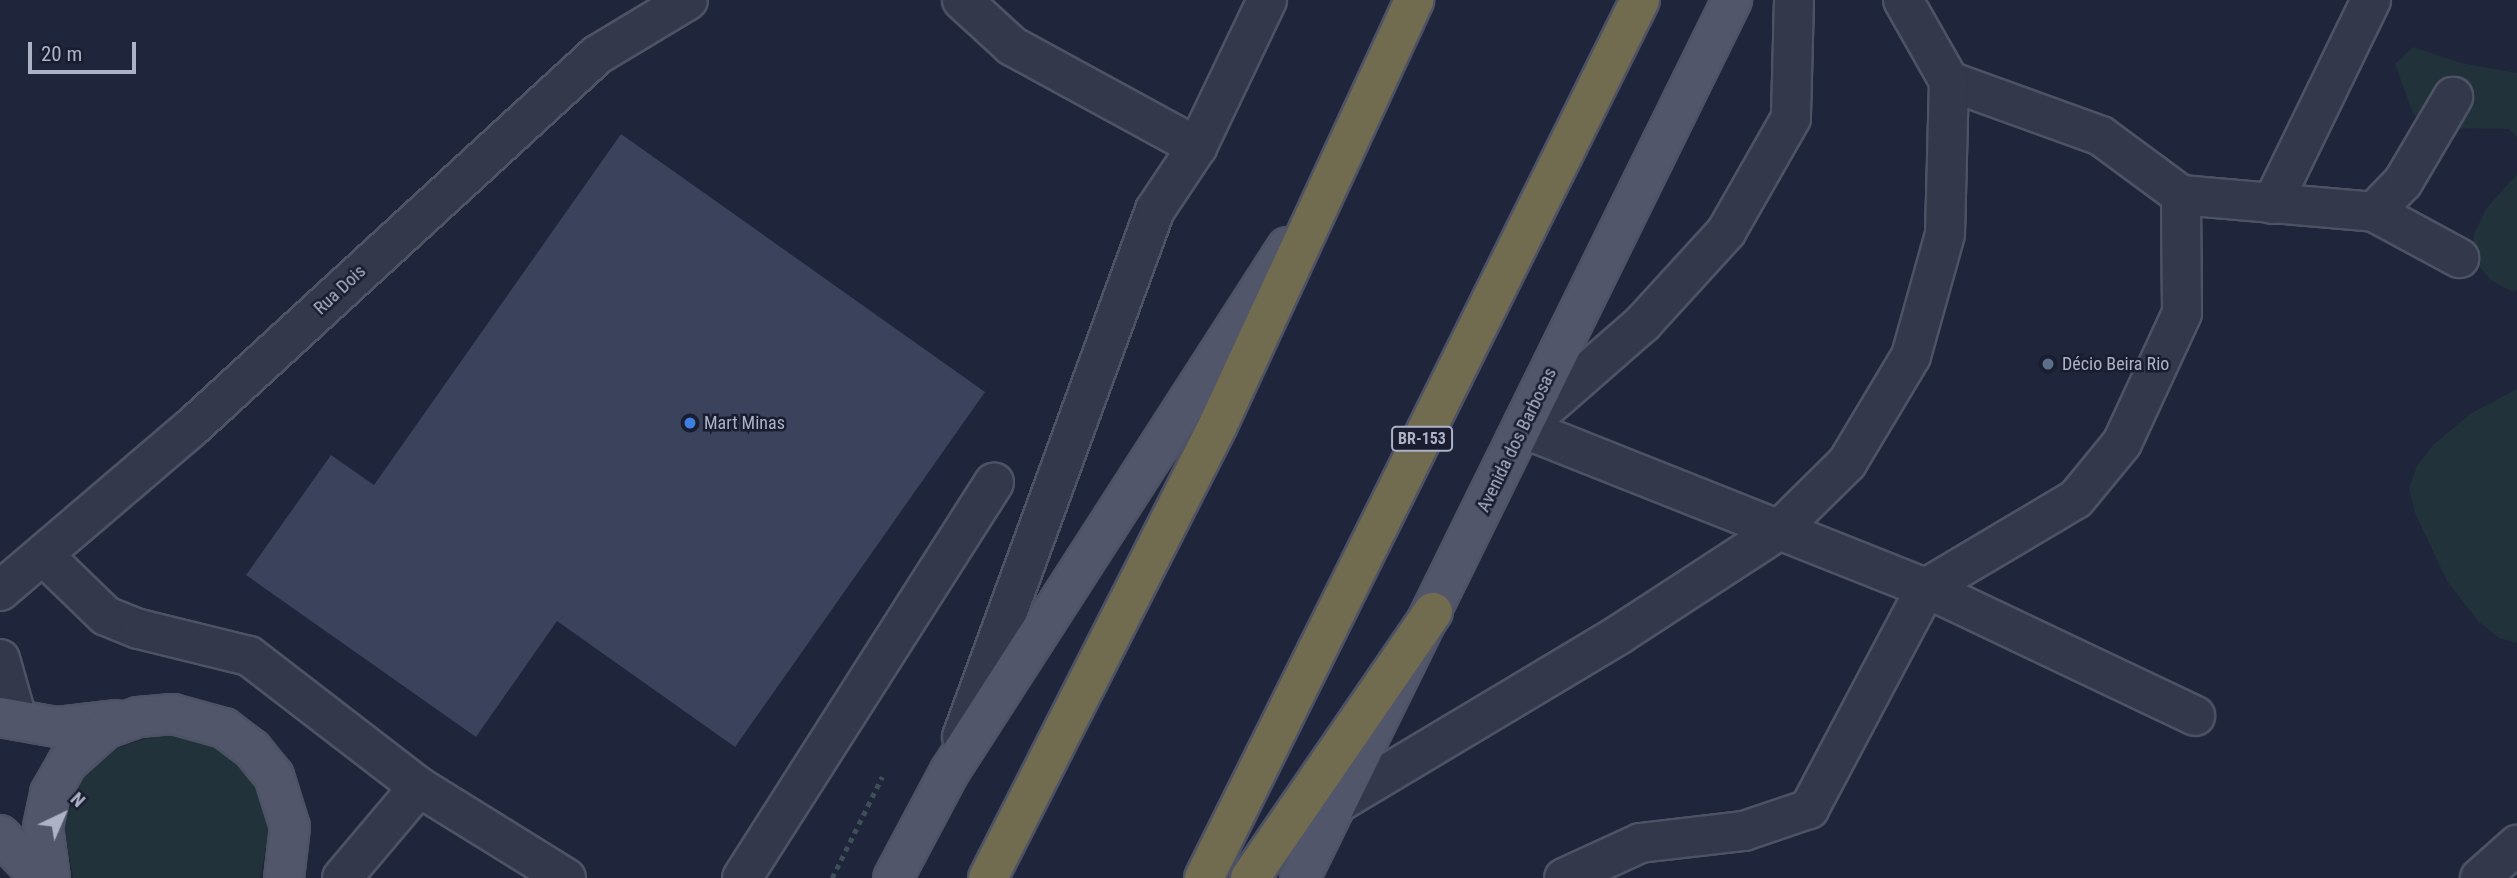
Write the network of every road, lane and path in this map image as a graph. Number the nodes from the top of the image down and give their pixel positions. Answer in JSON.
{"nodes":[{"id":1,"x":688,"y":0,"type":"edge"},
{"id":2,"x":962,"y":0,"type":"edge"},
{"id":3,"x":1267,"y":0,"type":"edge"},
{"id":4,"x":1414,"y":0,"type":"edge"},
{"id":5,"x":1640,"y":0,"type":"edge"},
{"id":6,"x":1731,"y":0,"type":"edge"},
{"id":7,"x":1794,"y":0,"type":"edge"},
{"id":8,"x":1903,"y":0,"type":"edge"},
{"id":9,"x":2371,"y":0,"type":"edge"},
{"id":10,"x":1949,"y":82,"type":"junction"},
{"id":11,"x":2453,"y":97,"type":"dead end"},
{"id":12,"x":1197,"y":147,"type":"junction"},
{"id":13,"x":1326,"y":186,"type":"junction"},
{"id":14,"x":2181,"y":195,"type":"junction"},
{"id":15,"x":2272,"y":204,"type":"junction"},
{"id":16,"x":2374,"y":212,"type":"junction"},
{"id":17,"x":2459,"y":258,"type":"dead end"},
{"id":18,"x":1523,"y":428,"type":"junction"},
{"id":19,"x":994,"y":483,"type":"dead end"},
{"id":20,"x":1778,"y":531,"type":"junction"},
{"id":21,"x":44,"y":556,"type":"junction"},
{"id":22,"x":1926,"y":588,"type":"junction"},
{"id":23,"x":0,"y":591,"type":"edge"},
{"id":24,"x":1433,"y":612,"type":"junction"},
{"id":25,"x":0,"y":659,"type":"edge"},
{"id":26,"x":2195,"y":716,"type":"dead end"},
{"id":27,"x":8,"y":718,"type":"edge"},
{"id":28,"x":121,"y":722,"type":"junction"},
{"id":29,"x":950,"y":771,"type":"junction"},
{"id":30,"x":882,"y":777,"type":"dead end"},
{"id":31,"x":419,"y":787,"type":"junction"},
{"id":32,"x":1338,"y":803,"type":"junction"},
{"id":33,"x":0,"y":835,"type":"edge"},
{"id":34,"x":2517,"y":845,"type":"edge"},
{"id":35,"x":41,"y":878,"type":"edge"},
{"id":36,"x":50,"y":878,"type":"edge"},
{"id":37,"x":284,"y":878,"type":"edge"},
{"id":38,"x":342,"y":878,"type":"edge"},
{"id":39,"x":566,"y":878,"type":"edge"},
{"id":40,"x":742,"y":878,"type":"edge"},
{"id":41,"x":832,"y":878,"type":"edge"},
{"id":42,"x":893,"y":878,"type":"edge"},
{"id":43,"x":988,"y":878,"type":"edge"},
{"id":44,"x":1204,"y":878,"type":"edge"},
{"id":45,"x":1250,"y":878,"type":"edge"},
{"id":46,"x":1300,"y":878,"type":"edge"},
{"id":47,"x":1564,"y":878,"type":"edge"},
{"id":48,"x":2480,"y":878,"type":"edge"}],
"edges":[{"from":1,"to":21,"type":"street","name":"Rua Dois"},
{"from":2,"to":12,"type":"street"},
{"from":3,"to":12,"type":"street"},
{"from":4,"to":13,"type":"highway"},
{"from":5,"to":44,"type":"highway","number":"BR-153"},
{"from":6,"to":18,"type":"main road","name":"Avenida dos Barbosas"},
{"from":7,"to":18,"type":"street"},
{"from":8,"to":10,"type":"street"},
{"from":9,"to":15,"type":"street"},
{"from":10,"to":14,"type":"street"},
{"from":10,"to":20,"type":"street"},
{"from":11,"to":16,"type":"street"},
{"from":12,"to":29,"type":"street"},
{"from":13,"to":29,"type":"main road"},
{"from":13,"to":43,"type":"highway"},
{"from":14,"to":15,"type":"street"},
{"from":14,"to":22,"type":"street"},
{"from":15,"to":16,"type":"street"},
{"from":16,"to":17,"type":"street"},
{"from":18,"to":20,"type":"street"},
{"from":18,"to":24,"type":"main road","name":"Avenida dos Barbosas"},
{"from":19,"to":40,"type":"street"},
{"from":20,"to":22,"type":"street"},
{"from":20,"to":32,"type":"street"},
{"from":21,"to":23,"type":"street","name":"Rua Dois"},
{"from":21,"to":31,"type":"street"},
{"from":22,"to":26,"type":"street"},
{"from":22,"to":47,"type":"street"},
{"from":24,"to":32,"type":"main road","name":"Avenida dos Barbosas"},
{"from":24,"to":45,"type":"highway"},
{"from":25,"to":27,"type":"street"},
{"from":27,"to":28,"type":"main road"},
{"from":28,"to":36,"type":"main road"},
{"from":28,"to":37,"type":"main road"},
{"from":29,"to":42,"type":"main road"},
{"from":30,"to":41,"type":"path"},
{"from":31,"to":38,"type":"street"},
{"from":31,"to":39,"type":"street"},
{"from":32,"to":46,"type":"main road","name":"Avenida dos Barbosas"},
{"from":33,"to":35,"type":"main road"},
{"from":34,"to":48,"type":"street"}]}
